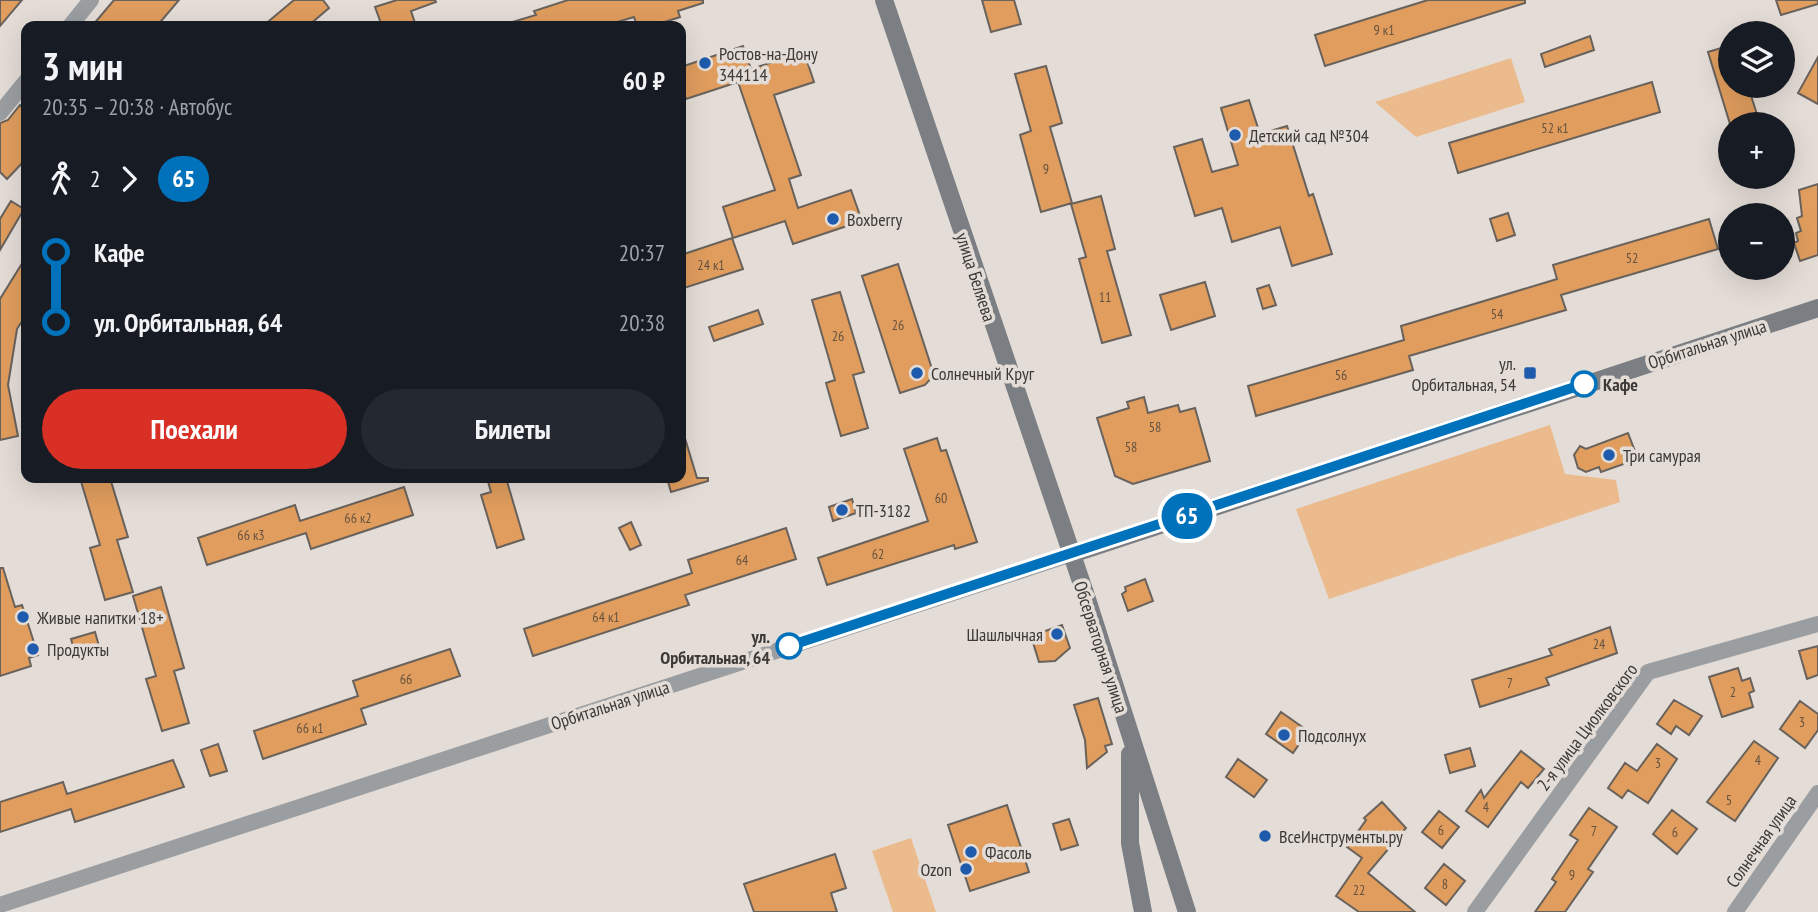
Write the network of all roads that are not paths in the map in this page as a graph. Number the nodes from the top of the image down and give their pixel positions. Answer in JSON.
{"nodes":[{"id":1,"x":91,"y":0,"type":"edge"},
{"id":2,"x":884,"y":0,"type":"edge"},
{"id":3,"x":74,"y":21,"type":"edge"},
{"id":4,"x":21,"y":87,"type":"edge"},
{"id":5,"x":0,"y":113,"type":"edge"},
{"id":6,"x":1818,"y":308,"type":"edge"},
{"id":7,"x":1069,"y":555,"type":"junction"},
{"id":8,"x":1818,"y":624,"type":"edge"},
{"id":9,"x":1131,"y":740,"type":"junction"},
{"id":10,"x":1818,"y":793,"type":"edge"},
{"id":11,"x":0,"y":905,"type":"edge"},
{"id":12,"x":1143,"y":912,"type":"edge"},
{"id":13,"x":1186,"y":912,"type":"edge"},
{"id":14,"x":1475,"y":912,"type":"edge"},
{"id":15,"x":1735,"y":912,"type":"edge"}],
"edges":[{"from":1,"to":3,"type":"street"},
{"from":2,"to":7,"type":"main road","name":"улица Беляева"},
{"from":4,"to":5,"type":"street"},
{"from":6,"to":7,"type":"main road","name":"Орбитальная улица"},
{"from":7,"to":9,"type":"main road","name":"Обсерваторная улица"},
{"from":7,"to":11,"type":"street","name":"Орбитальная улица"},
{"from":8,"to":14,"type":"street","name":"2-я улица Циолковского"},
{"from":9,"to":12,"type":"main road","name":"Обсерваторная улица"},
{"from":9,"to":13,"type":"main road","name":"Обсерваторная улица"},
{"from":10,"to":15,"type":"street","name":"Солнечная улица"}]}
